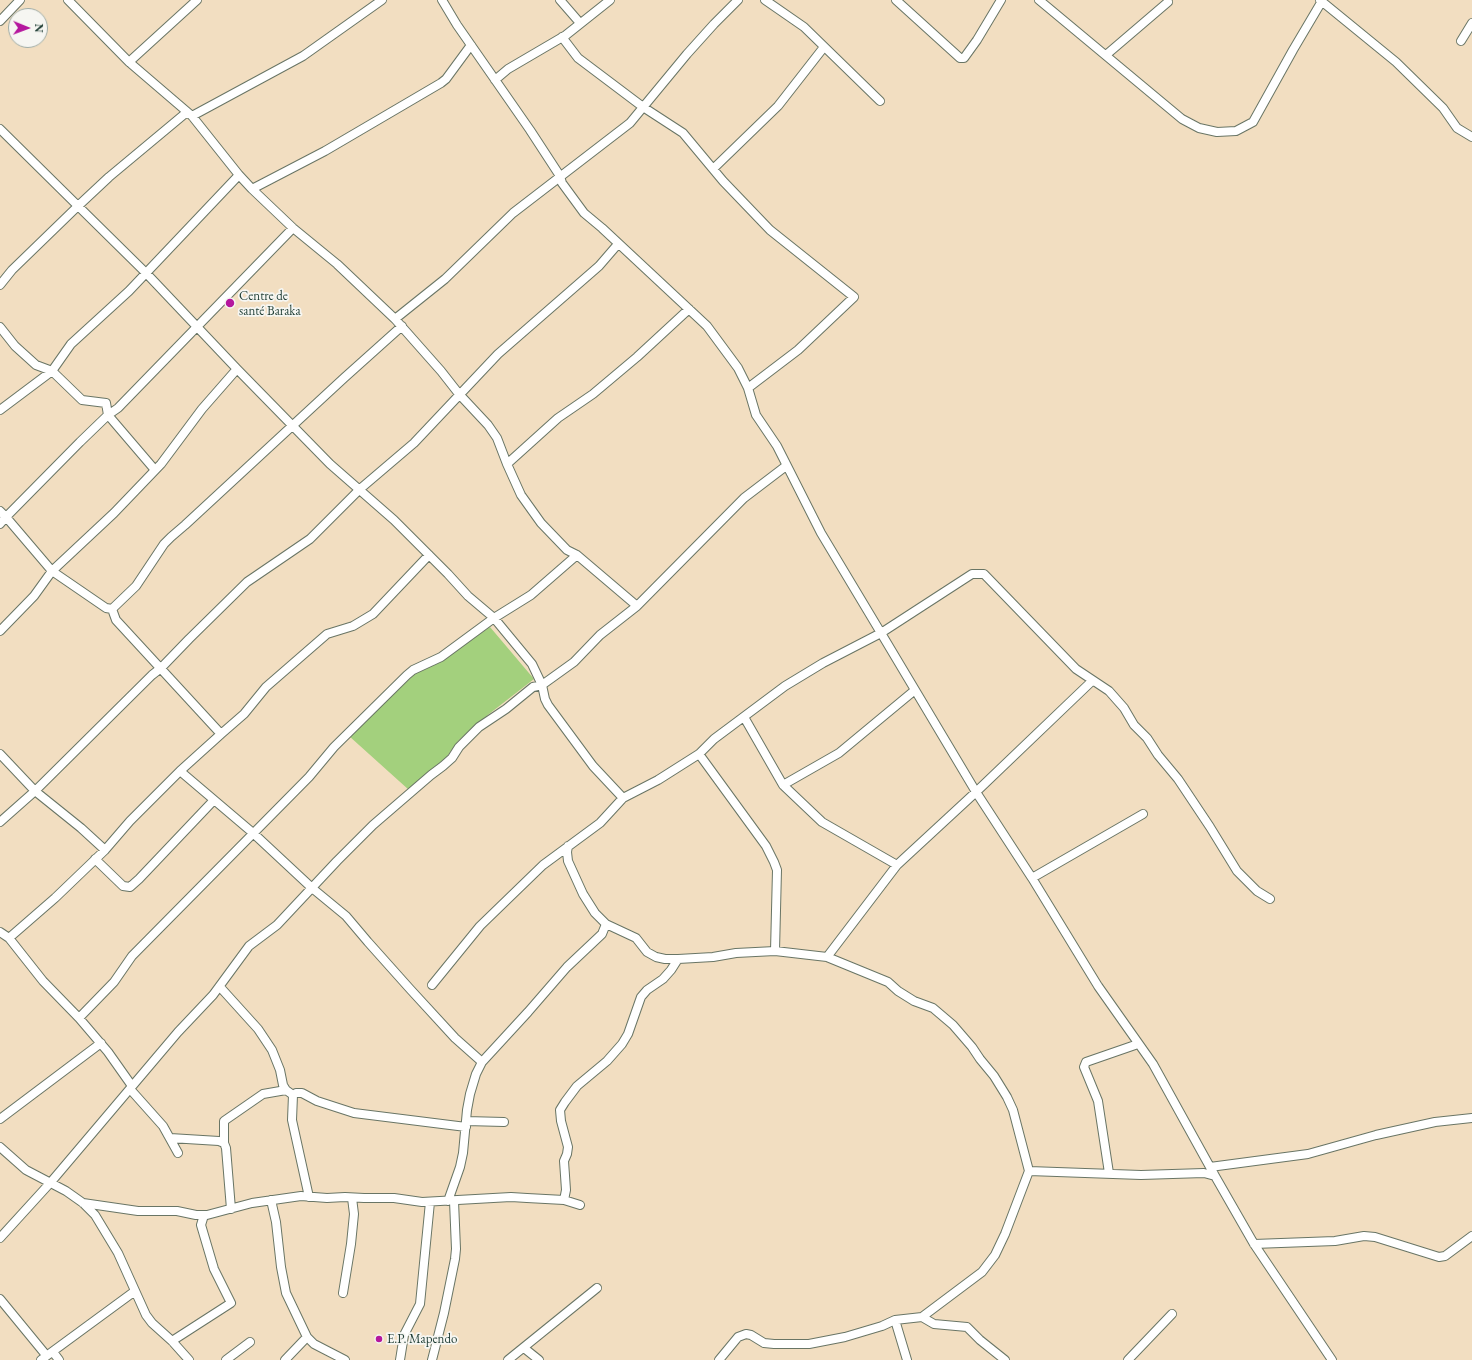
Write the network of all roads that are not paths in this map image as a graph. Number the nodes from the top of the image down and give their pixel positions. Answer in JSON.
{"nodes":[{"id":1,"x":20,"y":0,"type":"edge"},
{"id":2,"x":68,"y":0,"type":"edge"},
{"id":3,"x":197,"y":0,"type":"edge"},
{"id":4,"x":382,"y":0,"type":"edge"},
{"id":5,"x":442,"y":0,"type":"edge"},
{"id":6,"x":560,"y":0,"type":"edge"},
{"id":7,"x":610,"y":0,"type":"edge"},
{"id":8,"x":738,"y":0,"type":"edge"},
{"id":9,"x":765,"y":0,"type":"edge"},
{"id":10,"x":896,"y":0,"type":"edge"},
{"id":11,"x":1001,"y":0,"type":"edge"},
{"id":12,"x":1039,"y":0,"type":"edge"},
{"id":13,"x":1168,"y":1,"type":"edge"},
{"id":14,"x":1321,"y":1,"type":"edge"},
{"id":15,"x":0,"y":21,"type":"edge"},
{"id":16,"x":580,"y":23,"type":"junction"},
{"id":17,"x":1472,"y":23,"type":"edge"},
{"id":18,"x":562,"y":37,"type":"junction"},
{"id":19,"x":1461,"y":41,"type":"dead end"},
{"id":20,"x":471,"y":45,"type":"junction"},
{"id":21,"x":824,"y":47,"type":"junction"},
{"id":22,"x":1106,"y":55,"type":"junction"},
{"id":23,"x":129,"y":62,"type":"junction"},
{"id":24,"x":495,"y":80,"type":"junction"},
{"id":25,"x":880,"y":101,"type":"dead end"},
{"id":26,"x":643,"y":107,"type":"junction"},
{"id":27,"x":189,"y":114,"type":"junction"},
{"id":28,"x":0,"y":129,"type":"edge"},
{"id":29,"x":1472,"y":137,"type":"edge"},
{"id":30,"x":714,"y":169,"type":"junction"},
{"id":31,"x":239,"y":176,"type":"junction"},
{"id":32,"x":560,"y":176,"type":"junction"},
{"id":33,"x":252,"y":189,"type":"junction"},
{"id":34,"x":78,"y":206,"type":"junction"},
{"id":35,"x":293,"y":228,"type":"junction"},
{"id":36,"x":618,"y":244,"type":"junction"},
{"id":37,"x":146,"y":273,"type":"junction"},
{"id":38,"x":0,"y":285,"type":"edge"},
{"id":39,"x":689,"y":309,"type":"junction"},
{"id":40,"x":395,"y":319,"type":"junction"},
{"id":41,"x":197,"y":325,"type":"junction"},
{"id":42,"x":402,"y":326,"type":"junction"},
{"id":43,"x":0,"y":327,"type":"edge"},
{"id":44,"x":237,"y":369,"type":"junction"},
{"id":45,"x":52,"y":371,"type":"junction"},
{"id":46,"x":748,"y":388,"type":"junction"},
{"id":47,"x":459,"y":394,"type":"junction"},
{"id":48,"x":0,"y":410,"type":"edge"},
{"id":49,"x":108,"y":415,"type":"junction"},
{"id":50,"x":292,"y":425,"type":"junction"},
{"id":51,"x":507,"y":464,"type":"junction"},
{"id":52,"x":786,"y":466,"type":"junction"},
{"id":53,"x":155,"y":470,"type":"junction"},
{"id":54,"x":360,"y":489,"type":"junction"},
{"id":55,"x":3,"y":514,"type":"edge"},
{"id":56,"x":0,"y":524,"type":"edge"},
{"id":57,"x":429,"y":555,"type":"junction"},
{"id":58,"x":577,"y":555,"type":"junction"},
{"id":59,"x":52,"y":572,"type":"junction"},
{"id":60,"x":637,"y":606,"type":"junction"},
{"id":61,"x":112,"y":609,"type":"junction"},
{"id":62,"x":494,"y":618,"type":"junction"},
{"id":63,"x":0,"y":631,"type":"edge"},
{"id":64,"x":881,"y":633,"type":"junction"},
{"id":65,"x":161,"y":668,"type":"junction"},
{"id":66,"x":1092,"y":681,"type":"junction"},
{"id":67,"x":542,"y":685,"type":"junction"},
{"id":68,"x":915,"y":690,"type":"junction"},
{"id":69,"x":744,"y":717,"type":"junction"},
{"id":70,"x":221,"y":734,"type":"junction"},
{"id":71,"x":0,"y":754,"type":"edge"},
{"id":72,"x":699,"y":754,"type":"junction"},
{"id":73,"x":180,"y":771,"type":"junction"},
{"id":74,"x":784,"y":785,"type":"junction"},
{"id":75,"x":35,"y":791,"type":"junction"},
{"id":76,"x":976,"y":792,"type":"junction"},
{"id":77,"x":623,"y":798,"type":"junction"},
{"id":78,"x":214,"y":800,"type":"junction"},
{"id":79,"x":1143,"y":814,"type":"dead end"},
{"id":80,"x":0,"y":822,"type":"edge"},
{"id":81,"x":253,"y":833,"type":"junction"},
{"id":82,"x":568,"y":846,"type":"junction"},
{"id":83,"x":105,"y":850,"type":"junction"},
{"id":84,"x":95,"y":859,"type":"junction"},
{"id":85,"x":897,"y":865,"type":"junction"},
{"id":86,"x":1032,"y":878,"type":"junction"},
{"id":87,"x":312,"y":888,"type":"junction"},
{"id":88,"x":1270,"y":899,"type":"dead end"},
{"id":89,"x":606,"y":924,"type":"junction"},
{"id":90,"x":0,"y":932,"type":"edge"},
{"id":91,"x":9,"y":938,"type":"junction"},
{"id":92,"x":775,"y":951,"type":"junction"},
{"id":93,"x":826,"y":957,"type":"junction"},
{"id":94,"x":678,"y":959,"type":"junction"},
{"id":95,"x":432,"y":985,"type":"dead end"},
{"id":96,"x":220,"y":987,"type":"junction"},
{"id":97,"x":79,"y":1018,"type":"junction"},
{"id":98,"x":101,"y":1043,"type":"junction"},
{"id":99,"x":1138,"y":1044,"type":"junction"},
{"id":100,"x":482,"y":1062,"type":"junction"},
{"id":101,"x":131,"y":1087,"type":"junction"},
{"id":102,"x":289,"y":1092,"type":"junction"},
{"id":103,"x":0,"y":1118,"type":"edge"},
{"id":104,"x":1472,"y":1118,"type":"edge"},
{"id":105,"x":504,"y":1122,"type":"dead end"},
{"id":106,"x":466,"y":1124,"type":"junction"},
{"id":107,"x":170,"y":1138,"type":"junction"},
{"id":108,"x":224,"y":1143,"type":"junction"},
{"id":109,"x":0,"y":1146,"type":"edge"},
{"id":110,"x":178,"y":1153,"type":"dead end"},
{"id":111,"x":1210,"y":1166,"type":"junction"},
{"id":112,"x":1029,"y":1171,"type":"junction"},
{"id":113,"x":1109,"y":1173,"type":"junction"},
{"id":114,"x":1215,"y":1176,"type":"junction"},
{"id":115,"x":51,"y":1182,"type":"junction"},
{"id":116,"x":308,"y":1197,"type":"junction"},
{"id":117,"x":352,"y":1198,"type":"junction"},
{"id":118,"x":271,"y":1200,"type":"junction"},
{"id":119,"x":564,"y":1200,"type":"junction"},
{"id":120,"x":451,"y":1201,"type":"junction"},
{"id":121,"x":430,"y":1202,"type":"junction"},
{"id":122,"x":83,"y":1203,"type":"junction"},
{"id":123,"x":580,"y":1205,"type":"dead end"},
{"id":124,"x":231,"y":1209,"type":"junction"},
{"id":125,"x":204,"y":1215,"type":"junction"},
{"id":126,"x":1472,"y":1236,"type":"edge"},
{"id":127,"x":0,"y":1238,"type":"edge"},
{"id":128,"x":1254,"y":1244,"type":"junction"},
{"id":129,"x":597,"y":1288,"type":"dead end"},
{"id":130,"x":135,"y":1291,"type":"junction"},
{"id":131,"x":343,"y":1293,"type":"dead end"},
{"id":132,"x":0,"y":1299,"type":"edge"},
{"id":133,"x":1172,"y":1314,"type":"dead end"},
{"id":134,"x":922,"y":1317,"type":"junction"},
{"id":135,"x":895,"y":1320,"type":"junction"},
{"id":136,"x":307,"y":1337,"type":"junction"},
{"id":137,"x":172,"y":1340,"type":"junction"},
{"id":138,"x":250,"y":1342,"type":"dead end"},
{"id":139,"x":524,"y":1348,"type":"junction"},
{"id":140,"x":47,"y":1356,"type":"edge"},
{"id":141,"x":1001,"y":1359,"type":"edge"},
{"id":142,"x":59,"y":1360,"type":"edge"},
{"id":143,"x":189,"y":1360,"type":"edge"},
{"id":144,"x":226,"y":1360,"type":"edge"},
{"id":145,"x":285,"y":1360,"type":"edge"},
{"id":146,"x":345,"y":1360,"type":"edge"},
{"id":147,"x":400,"y":1360,"type":"edge"},
{"id":148,"x":432,"y":1360,"type":"edge"},
{"id":149,"x":508,"y":1360,"type":"edge"},
{"id":150,"x":538,"y":1360,"type":"edge"},
{"id":151,"x":719,"y":1360,"type":"edge"},
{"id":152,"x":907,"y":1360,"type":"edge"},
{"id":153,"x":1128,"y":1360,"type":"edge"},
{"id":154,"x":1332,"y":1360,"type":"edge"}],
"edges":[{"from":1,"to":15,"type":"street"},
{"from":2,"to":23,"type":"street"},
{"from":3,"to":23,"type":"street"},
{"from":4,"to":27,"type":"street"},
{"from":5,"to":20,"type":"street"},
{"from":6,"to":16,"type":"street"},
{"from":7,"to":16,"type":"street"},
{"from":8,"to":26,"type":"street"},
{"from":9,"to":21,"type":"street"},
{"from":10,"to":11,"type":"street"},
{"from":12,"to":22,"type":"street"},
{"from":13,"to":22,"type":"street"},
{"from":14,"to":22,"type":"street"},
{"from":14,"to":29,"type":"street"},
{"from":16,"to":18,"type":"street"},
{"from":17,"to":19,"type":"street"},
{"from":18,"to":24,"type":"street"},
{"from":18,"to":26,"type":"street"},
{"from":20,"to":24,"type":"street"},
{"from":20,"to":33,"type":"street"},
{"from":21,"to":25,"type":"street"},
{"from":21,"to":30,"type":"street"},
{"from":23,"to":27,"type":"street"},
{"from":24,"to":32,"type":"street"},
{"from":26,"to":30,"type":"street"},
{"from":26,"to":32,"type":"street"},
{"from":27,"to":31,"type":"street"},
{"from":27,"to":34,"type":"street"},
{"from":28,"to":34,"type":"street"},
{"from":30,"to":46,"type":"street"},
{"from":31,"to":33,"type":"street"},
{"from":31,"to":37,"type":"street"},
{"from":32,"to":36,"type":"street"},
{"from":32,"to":40,"type":"street"},
{"from":33,"to":35,"type":"street"},
{"from":34,"to":37,"type":"street"},
{"from":34,"to":38,"type":"street"},
{"from":35,"to":40,"type":"street"},
{"from":35,"to":41,"type":"street"},
{"from":36,"to":39,"type":"street"},
{"from":36,"to":47,"type":"street"},
{"from":37,"to":41,"type":"street"},
{"from":37,"to":45,"type":"street"},
{"from":39,"to":46,"type":"street"},
{"from":39,"to":51,"type":"street"},
{"from":40,"to":42,"type":"street"},
{"from":41,"to":44,"type":"street"},
{"from":41,"to":49,"type":"street"},
{"from":42,"to":47,"type":"street"},
{"from":42,"to":50,"type":"street"},
{"from":43,"to":45,"type":"street"},
{"from":44,"to":50,"type":"street"},
{"from":44,"to":53,"type":"street"},
{"from":45,"to":48,"type":"street"},
{"from":45,"to":49,"type":"street"},
{"from":46,"to":52,"type":"street"},
{"from":47,"to":51,"type":"street"},
{"from":47,"to":54,"type":"street"},
{"from":49,"to":53,"type":"street"},
{"from":49,"to":55,"type":"street"},
{"from":50,"to":54,"type":"street"},
{"from":50,"to":61,"type":"street"},
{"from":51,"to":58,"type":"street"},
{"from":52,"to":60,"type":"street"},
{"from":52,"to":64,"type":"street"},
{"from":53,"to":59,"type":"street"},
{"from":54,"to":57,"type":"street"},
{"from":54,"to":65,"type":"street"},
{"from":55,"to":56,"type":"street"},
{"from":55,"to":59,"type":"street"},
{"from":57,"to":62,"type":"street"},
{"from":57,"to":70,"type":"street"},
{"from":58,"to":60,"type":"street"},
{"from":58,"to":62,"type":"street"},
{"from":59,"to":61,"type":"street"},
{"from":59,"to":63,"type":"street"},
{"from":60,"to":67,"type":"street"},
{"from":61,"to":65,"type":"street"},
{"from":62,"to":67,"type":"street"},
{"from":62,"to":81,"type":"street"},
{"from":64,"to":66,"type":"street"},
{"from":64,"to":68,"type":"street"},
{"from":64,"to":69,"type":"street"},
{"from":65,"to":70,"type":"street"},
{"from":65,"to":75,"type":"street"},
{"from":66,"to":76,"type":"street"},
{"from":66,"to":88,"type":"street"},
{"from":67,"to":77,"type":"street"},
{"from":67,"to":87,"type":"street"},
{"from":68,"to":74,"type":"street"},
{"from":68,"to":76,"type":"street"},
{"from":69,"to":72,"type":"street"},
{"from":69,"to":74,"type":"street"},
{"from":70,"to":73,"type":"street"},
{"from":71,"to":75,"type":"street"},
{"from":72,"to":77,"type":"street"},
{"from":72,"to":92,"type":"street"},
{"from":73,"to":78,"type":"street"},
{"from":73,"to":83,"type":"street"},
{"from":74,"to":85,"type":"street"},
{"from":75,"to":80,"type":"street"},
{"from":75,"to":83,"type":"street"},
{"from":76,"to":85,"type":"street"},
{"from":76,"to":86,"type":"street"},
{"from":77,"to":82,"type":"street"},
{"from":78,"to":81,"type":"street"},
{"from":78,"to":84,"type":"street"},
{"from":79,"to":86,"type":"street"},
{"from":81,"to":87,"type":"street"},
{"from":81,"to":97,"type":"street"},
{"from":82,"to":89,"type":"street"},
{"from":82,"to":95,"type":"street"},
{"from":83,"to":84,"type":"street"},
{"from":84,"to":91,"type":"street"},
{"from":85,"to":93,"type":"street"},
{"from":86,"to":99,"type":"street"},
{"from":87,"to":96,"type":"street"},
{"from":87,"to":100,"type":"street"},
{"from":89,"to":94,"type":"street"},
{"from":89,"to":100,"type":"street"},
{"from":90,"to":91,"type":"street"},
{"from":91,"to":97,"type":"street"},
{"from":92,"to":93,"type":"street"},
{"from":92,"to":94,"type":"street"},
{"from":93,"to":112,"type":"street"},
{"from":94,"to":119,"type":"street"},
{"from":96,"to":101,"type":"street"},
{"from":96,"to":102,"type":"street"},
{"from":97,"to":98,"type":"street"},
{"from":98,"to":101,"type":"street"},
{"from":98,"to":103,"type":"street"},
{"from":99,"to":111,"type":"street"},
{"from":99,"to":113,"type":"street"},
{"from":100,"to":106,"type":"street"},
{"from":101,"to":107,"type":"street"},
{"from":101,"to":115,"type":"street"},
{"from":102,"to":106,"type":"street"},
{"from":102,"to":108,"type":"street"},
{"from":102,"to":116,"type":"street"},
{"from":104,"to":111,"type":"street"},
{"from":105,"to":106,"type":"street"},
{"from":106,"to":120,"type":"street"},
{"from":107,"to":108,"type":"street"},
{"from":107,"to":110,"type":"street"},
{"from":108,"to":124,"type":"street"},
{"from":109,"to":115,"type":"street"},
{"from":111,"to":114,"type":"street"},
{"from":112,"to":113,"type":"street"},
{"from":112,"to":134,"type":"street"},
{"from":113,"to":114,"type":"street"},
{"from":114,"to":128,"type":"street"},
{"from":115,"to":122,"type":"street"},
{"from":115,"to":127,"type":"street"},
{"from":116,"to":117,"type":"street"},
{"from":116,"to":118,"type":"street"},
{"from":117,"to":121,"type":"street"},
{"from":117,"to":131,"type":"street"},
{"from":118,"to":124,"type":"street"},
{"from":118,"to":136,"type":"street"},
{"from":119,"to":120,"type":"street"},
{"from":119,"to":123,"type":"street"},
{"from":120,"to":121,"type":"street"},
{"from":120,"to":148,"type":"street"},
{"from":121,"to":147,"type":"street"},
{"from":122,"to":125,"type":"street"},
{"from":122,"to":130,"type":"street"},
{"from":124,"to":125,"type":"street"},
{"from":125,"to":137,"type":"street"},
{"from":126,"to":128,"type":"street"},
{"from":128,"to":154,"type":"street"},
{"from":129,"to":139,"type":"street"},
{"from":130,"to":137,"type":"street"},
{"from":130,"to":140,"type":"street"},
{"from":132,"to":140,"type":"street"},
{"from":133,"to":153,"type":"street"},
{"from":134,"to":135,"type":"street"},
{"from":134,"to":141,"type":"street"},
{"from":135,"to":151,"type":"street"},
{"from":135,"to":152,"type":"street"},
{"from":136,"to":145,"type":"street"},
{"from":136,"to":146,"type":"street"},
{"from":137,"to":143,"type":"street"},
{"from":138,"to":144,"type":"street"},
{"from":139,"to":149,"type":"street"},
{"from":139,"to":150,"type":"street"},
{"from":140,"to":142,"type":"street"}]}
